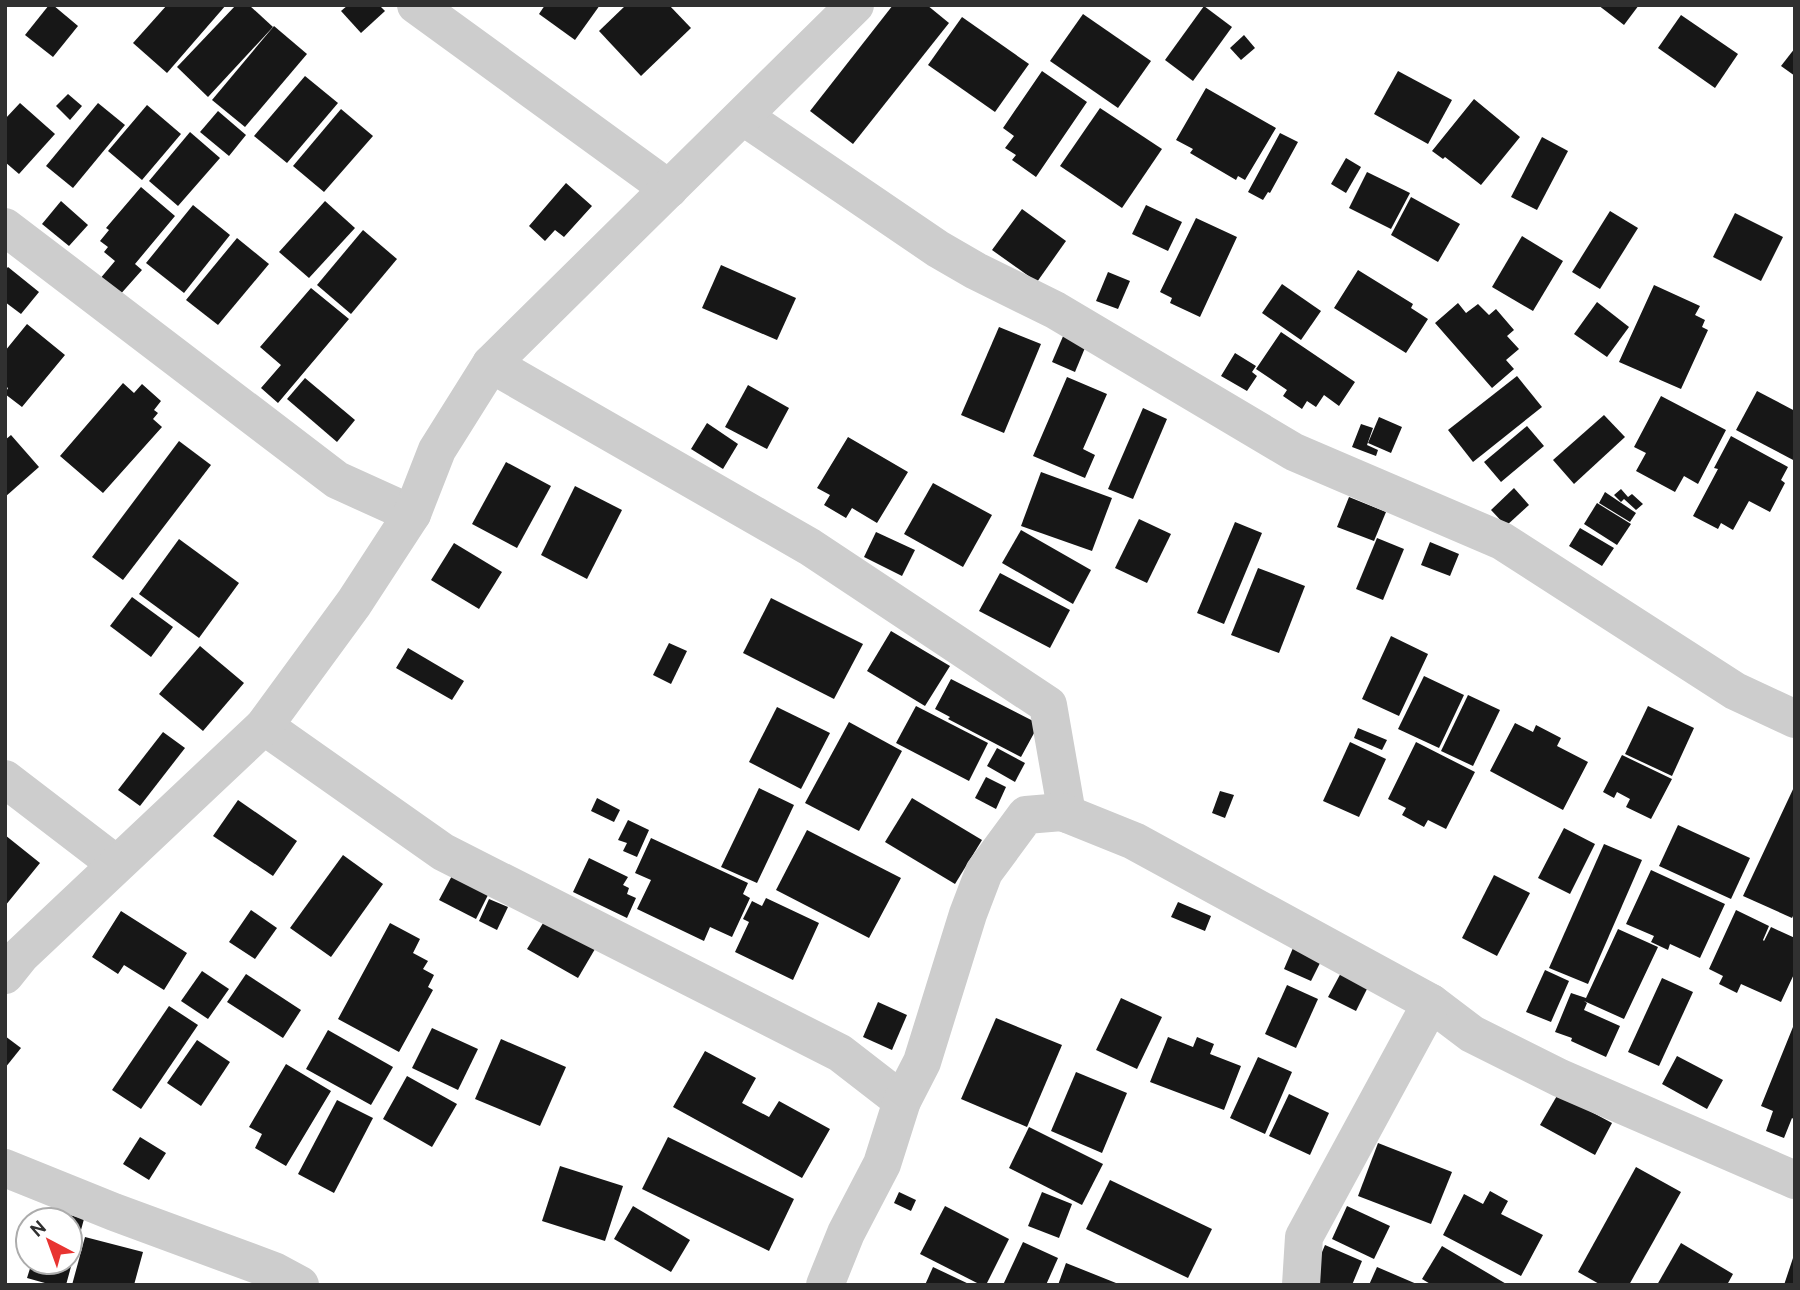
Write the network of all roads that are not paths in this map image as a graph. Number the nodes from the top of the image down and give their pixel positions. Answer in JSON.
{"nodes":[{"id":1,"x":416,"y":5,"type":"edge"},
{"id":2,"x":855,"y":5,"type":"edge"},
{"id":3,"x":744,"y":117,"type":"junction"},
{"id":4,"x":669,"y":189,"type":"junction"},
{"id":5,"x":5,"y":227,"type":"edge"},
{"id":6,"x":491,"y":364,"type":"junction"},
{"id":7,"x":412,"y":514,"type":"junction"},
{"id":8,"x":1795,"y":719,"type":"edge"},
{"id":9,"x":264,"y":726,"type":"junction"},
{"id":10,"x":5,"y":779,"type":"edge"},
{"id":11,"x":1067,"y":814,"type":"junction"},
{"id":12,"x":116,"y":864,"type":"junction"},
{"id":13,"x":5,"y":975,"type":"edge"},
{"id":14,"x":1431,"y":1003,"type":"junction"},
{"id":15,"x":902,"y":1101,"type":"junction"},
{"id":16,"x":5,"y":1168,"type":"edge"},
{"id":17,"x":1795,"y":1180,"type":"edge"},
{"id":18,"x":283,"y":1280,"type":"edge"},
{"id":19,"x":825,"y":1285,"type":"edge"},
{"id":20,"x":1301,"y":1285,"type":"edge"}],
"edges":[{"from":1,"to":4,"type":"street"},
{"from":2,"to":3,"type":"street"},
{"from":3,"to":4,"type":"street"},
{"from":3,"to":8,"type":"street"},
{"from":4,"to":6,"type":"street"},
{"from":5,"to":7,"type":"street"},
{"from":6,"to":7,"type":"street"},
{"from":6,"to":11,"type":"street"},
{"from":7,"to":9,"type":"street"},
{"from":9,"to":12,"type":"street"},
{"from":9,"to":15,"type":"street"},
{"from":10,"to":12,"type":"street"},
{"from":11,"to":14,"type":"street"},
{"from":11,"to":15,"type":"street"},
{"from":12,"to":13,"type":"street"},
{"from":14,"to":17,"type":"street"},
{"from":14,"to":20,"type":"street"},
{"from":15,"to":19,"type":"street"},
{"from":16,"to":18,"type":"street"}]}
